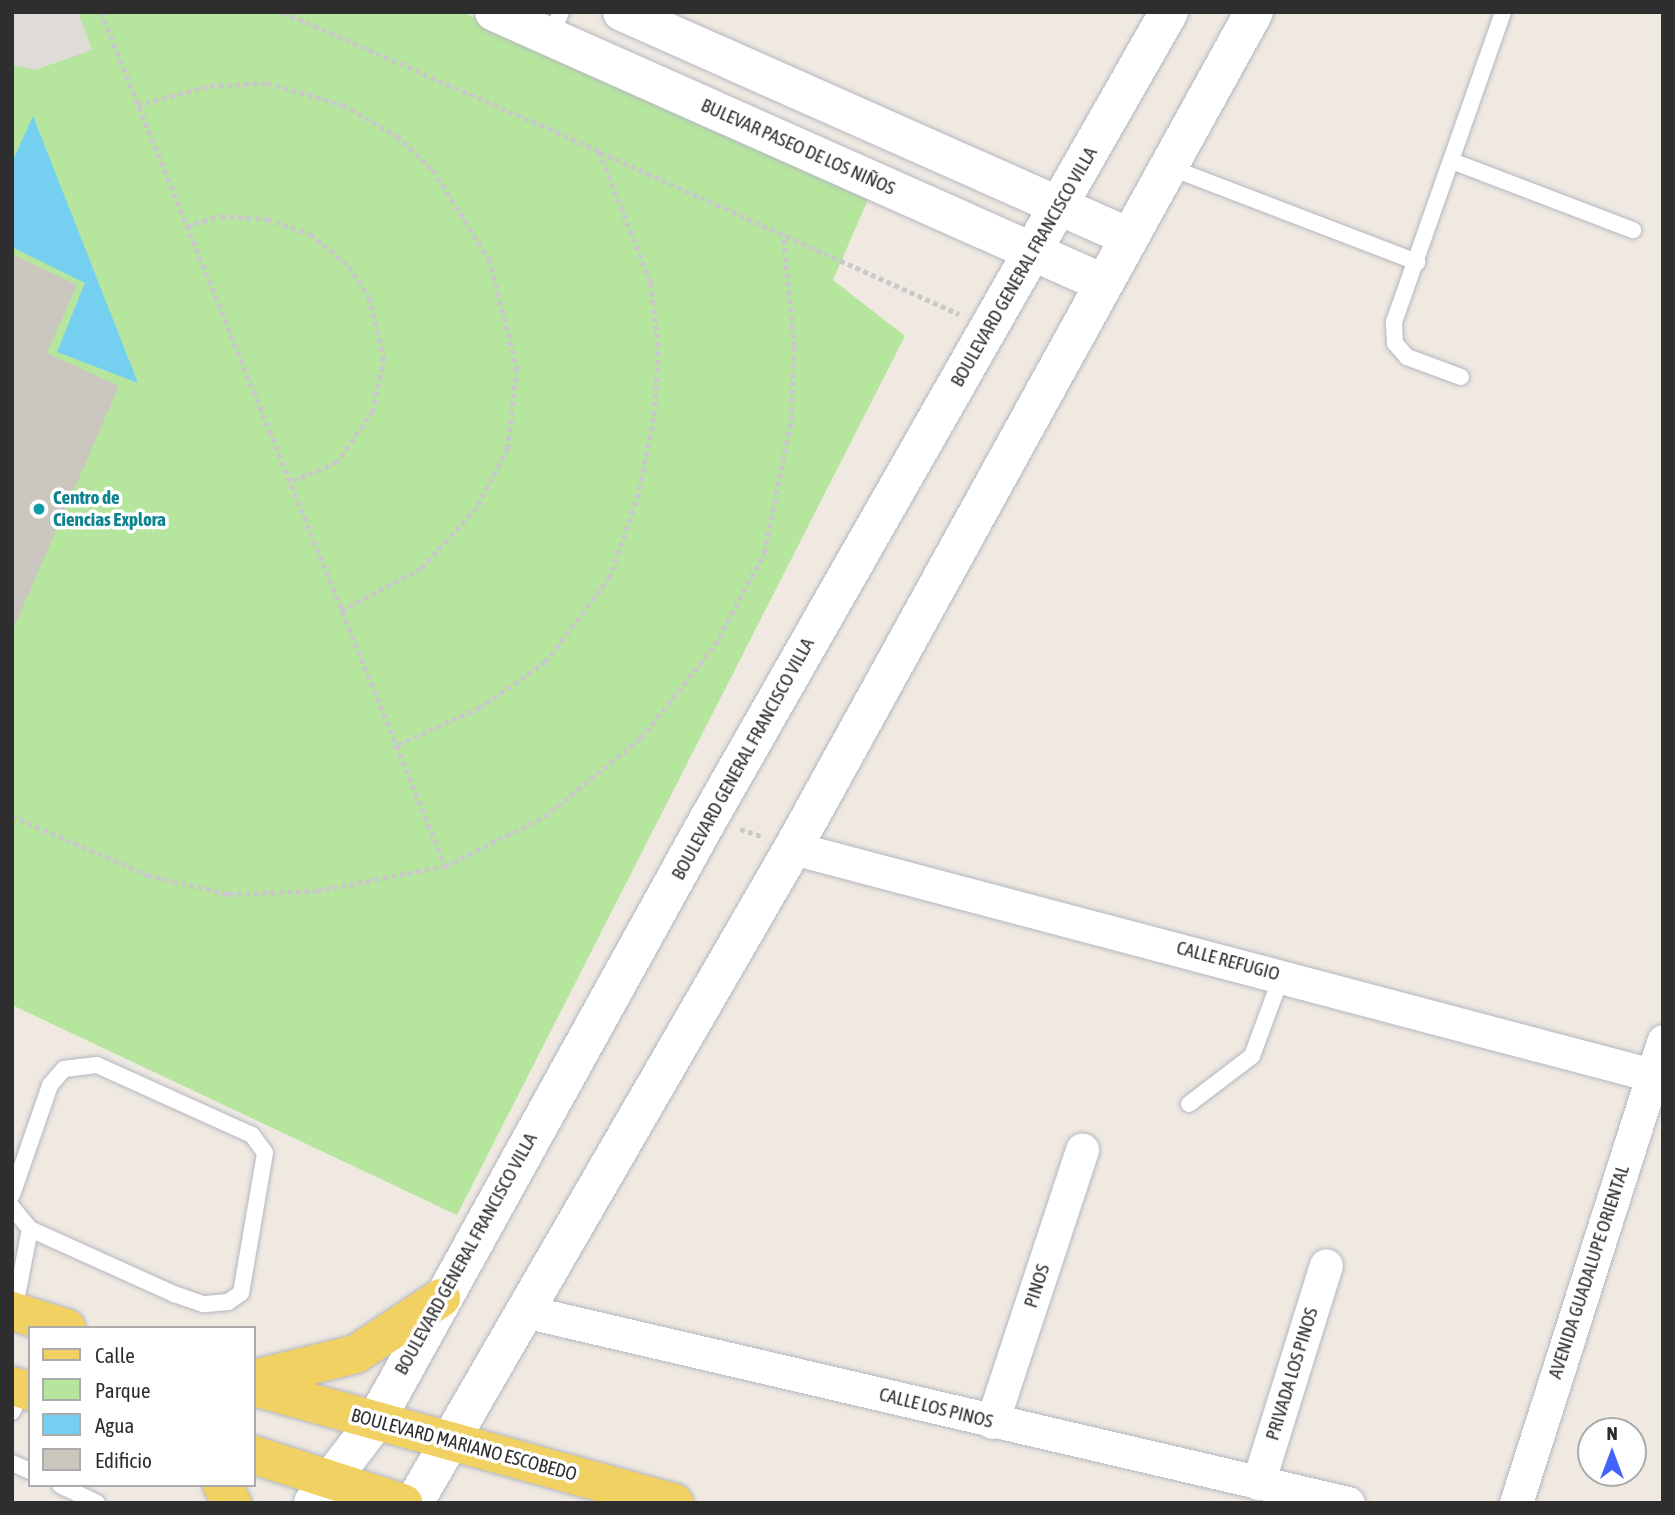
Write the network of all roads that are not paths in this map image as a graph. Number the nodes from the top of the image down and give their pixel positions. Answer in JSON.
{"nodes":[{"id":1,"x":622,"y":12,"type":"edge"},
{"id":2,"x":1169,"y":12,"type":"edge"},
{"id":3,"x":1254,"y":12,"type":"edge"},
{"id":4,"x":1503,"y":12,"type":"edge"},
{"id":5,"x":533,"y":21,"type":"edge"},
{"id":6,"x":1452,"y":161,"type":"junction"},
{"id":7,"x":1169,"y":167,"type":"junction"},
{"id":8,"x":1061,"y":207,"type":"junction"},
{"id":9,"x":1633,"y":230,"type":"dead end"},
{"id":10,"x":1129,"y":237,"type":"junction"},
{"id":11,"x":1031,"y":255,"type":"junction"},
{"id":12,"x":1417,"y":262,"type":"junction"},
{"id":13,"x":1103,"y":283,"type":"junction"},
{"id":14,"x":1461,"y":377,"type":"dead end"},
{"id":15,"x":793,"y":848,"type":"junction"},
{"id":16,"x":1282,"y":975,"type":"junction"},
{"id":17,"x":1663,"y":1041,"type":"edge"},
{"id":18,"x":1657,"y":1077,"type":"edge"},
{"id":19,"x":1189,"y":1104,"type":"dead end"},
{"id":20,"x":1082,"y":1150,"type":"dead end"},
{"id":21,"x":12,"y":1195,"type":"edge"},
{"id":22,"x":12,"y":1207,"type":"edge"},
{"id":23,"x":30,"y":1230,"type":"junction"},
{"id":24,"x":1326,"y":1265,"type":"dead end"},
{"id":25,"x":441,"y":1298,"type":"junction"},
{"id":26,"x":13,"y":1311,"type":"edge"},
{"id":27,"x":524,"y":1311,"type":"junction"},
{"id":28,"x":60,"y":1326,"type":"edge"},
{"id":29,"x":256,"y":1379,"type":"edge"},
{"id":30,"x":256,"y":1388,"type":"edge"},
{"id":31,"x":375,"y":1422,"type":"junction"},
{"id":32,"x":992,"y":1422,"type":"junction"},
{"id":33,"x":452,"y":1442,"type":"junction"},
{"id":34,"x":256,"y":1456,"type":"edge"},
{"id":35,"x":12,"y":1463,"type":"edge"},
{"id":36,"x":28,"y":1470,"type":"edge"},
{"id":37,"x":1258,"y":1483,"type":"junction"},
{"id":38,"x":64,"y":1487,"type":"edge"},
{"id":39,"x":223,"y":1487,"type":"edge"},
{"id":40,"x":320,"y":1491,"type":"edge"},
{"id":41,"x":97,"y":1503,"type":"edge"},
{"id":42,"x":232,"y":1503,"type":"edge"},
{"id":43,"x":403,"y":1503,"type":"edge"},
{"id":44,"x":414,"y":1503,"type":"edge"},
{"id":45,"x":674,"y":1503,"type":"edge"},
{"id":46,"x":1348,"y":1503,"type":"edge"},
{"id":47,"x":1516,"y":1503,"type":"edge"}],
"edges":[{"from":1,"to":8,"type":"main road"},
{"from":2,"to":8,"type":"main road","name":"BOULEVARD GENERAL FRANCISCO VILLA"},
{"from":3,"to":7,"type":"main road"},
{"from":4,"to":6,"type":"lane"},
{"from":5,"to":11,"type":"main road","name":"BULEVAR PASEO DE LOS NIÑOS"},
{"from":6,"to":9,"type":"lane"},
{"from":6,"to":12,"type":"lane"},
{"from":7,"to":10,"type":"main road"},
{"from":7,"to":12,"type":"lane"},
{"from":8,"to":10,"type":"main road"},
{"from":8,"to":11,"type":"main road","name":"BOULEVARD GENERAL FRANCISCO VILLA"},
{"from":10,"to":13,"type":"main road"},
{"from":11,"to":13,"type":"main road","name":"BULEVAR PASEO DE LOS NIÑOS"},
{"from":11,"to":25,"type":"main road","name":"BOULEVARD GENERAL FRANCISCO VILLA"},
{"from":12,"to":14,"type":"lane"},
{"from":13,"to":15,"type":"main road"},
{"from":15,"to":16,"type":"street","name":"CALLE REFUGIO"},
{"from":15,"to":27,"type":"main road"},
{"from":16,"to":18,"type":"street","name":"CALLE REFUGIO"},
{"from":16,"to":19,"type":"lane"},
{"from":17,"to":18,"type":"street","name":"AVENIDA GUADALUPE ORIENTAL"},
{"from":18,"to":47,"type":"street","name":"AVENIDA GUADALUPE ORIENTAL"},
{"from":20,"to":32,"type":"street","name":"PINOS"},
{"from":21,"to":23,"type":"lane"},
{"from":22,"to":23,"type":"lane"},
{"from":23,"to":26,"type":"lane"},
{"from":24,"to":37,"type":"street","name":"PRIVADA LOS PINOS"},
{"from":25,"to":29,"type":"main road"},
{"from":25,"to":31,"type":"main road","name":"BOULEVARD GENERAL FRANCISCO VILLA"},
{"from":26,"to":28,"type":"main road"},
{"from":27,"to":32,"type":"street","name":"CALLE LOS PINOS"},
{"from":27,"to":33,"type":"main road"},
{"from":30,"to":31,"type":"main road","name":"BOULEVARD MARIANO ESCOBEDO"},
{"from":31,"to":33,"type":"main road","name":"BOULEVARD MARIANO ESCOBEDO"},
{"from":31,"to":40,"type":"main road","name":"BOULEVARD GENERAL FRANCISCO VILLA"},
{"from":32,"to":37,"type":"street","name":"CALLE LOS PINOS"},
{"from":33,"to":44,"type":"main road"},
{"from":33,"to":45,"type":"main road","name":"BOULEVARD MARIANO ESCOBEDO"},
{"from":34,"to":40,"type":"main road"},
{"from":35,"to":36,"type":"lane"},
{"from":37,"to":46,"type":"street","name":"CALLE LOS PINOS"},
{"from":38,"to":41,"type":"lane"},
{"from":39,"to":42,"type":"main road"},
{"from":40,"to":43,"type":"main road"}]}
